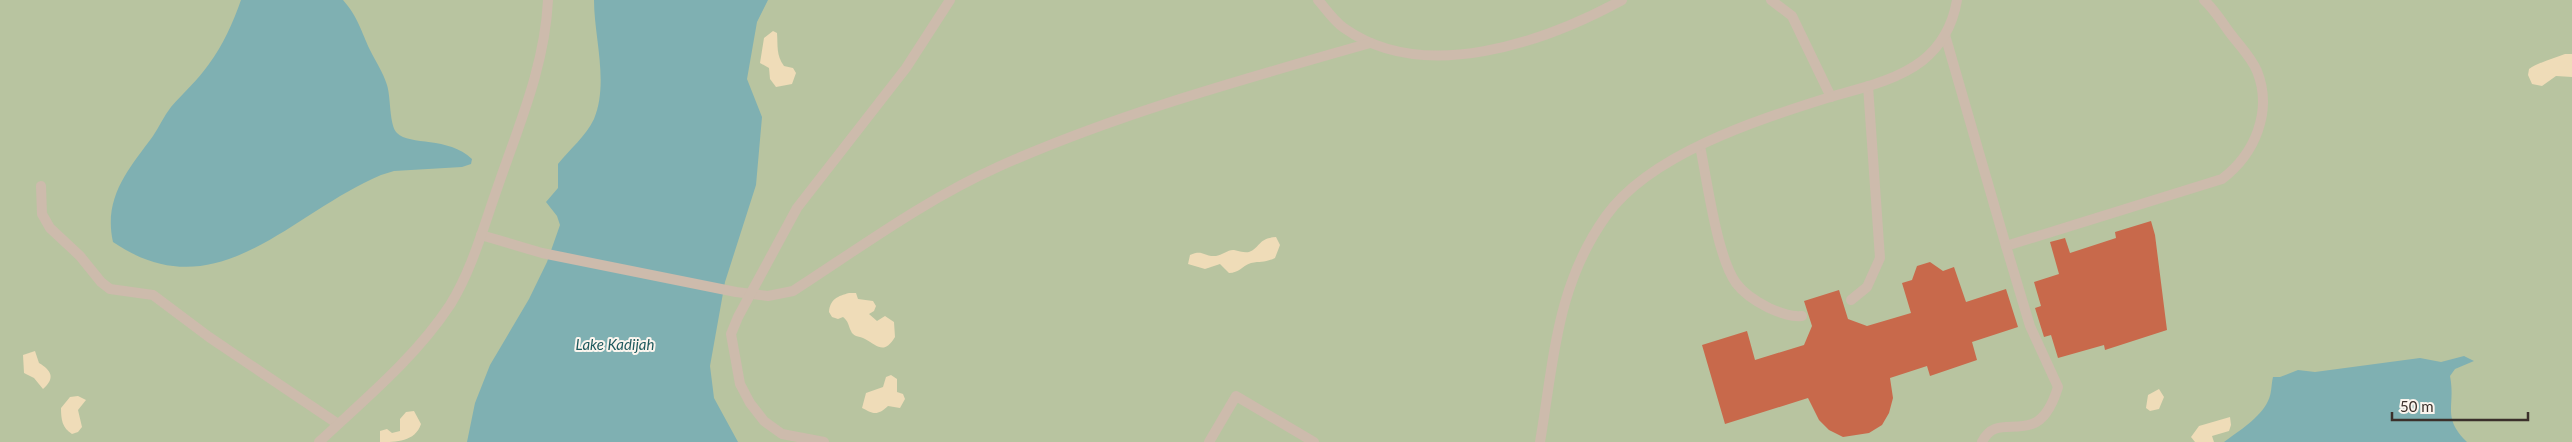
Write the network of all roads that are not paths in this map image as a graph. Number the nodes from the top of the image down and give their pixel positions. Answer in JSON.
{"nodes":[{"id":1,"x":548,"y":0,"type":"edge"},
{"id":2,"x":950,"y":0,"type":"edge"},
{"id":3,"x":1318,"y":0,"type":"edge"},
{"id":4,"x":1622,"y":0,"type":"edge"},
{"id":5,"x":1771,"y":0,"type":"edge"},
{"id":6,"x":1956,"y":0,"type":"edge"},
{"id":7,"x":2204,"y":0,"type":"edge"},
{"id":8,"x":1945,"y":34,"type":"junction"},
{"id":9,"x":1370,"y":43,"type":"junction"},
{"id":10,"x":1868,"y":86,"type":"junction"},
{"id":11,"x":1831,"y":97,"type":"junction"},
{"id":12,"x":1700,"y":146,"type":"junction"},
{"id":13,"x":41,"y":186,"type":"dead end"},
{"id":14,"x":481,"y":235,"type":"junction"},
{"id":15,"x":2006,"y":246,"type":"junction"},
{"id":16,"x":751,"y":292,"type":"junction"},
{"id":17,"x":1851,"y":300,"type":"dead end"},
{"id":18,"x":1802,"y":316,"type":"dead end"},
{"id":19,"x":338,"y":424,"type":"junction"},
{"id":20,"x":319,"y":442,"type":"edge"},
{"id":21,"x":824,"y":442,"type":"edge"},
{"id":22,"x":1209,"y":442,"type":"edge"},
{"id":23,"x":1314,"y":442,"type":"edge"},
{"id":24,"x":1540,"y":442,"type":"edge"},
{"id":25,"x":1982,"y":442,"type":"edge"}],
"edges":[{"from":1,"to":14,"type":"lane"},
{"from":2,"to":16,"type":"lane"},
{"from":3,"to":9,"type":"lane"},
{"from":4,"to":9,"type":"lane"},
{"from":5,"to":11,"type":"lane"},
{"from":6,"to":8,"type":"lane"},
{"from":7,"to":15,"type":"lane"},
{"from":8,"to":10,"type":"lane"},
{"from":8,"to":15,"type":"lane"},
{"from":9,"to":16,"type":"lane"},
{"from":10,"to":11,"type":"lane"},
{"from":10,"to":17,"type":"lane"},
{"from":11,"to":12,"type":"lane"},
{"from":12,"to":18,"type":"lane"},
{"from":12,"to":24,"type":"lane"},
{"from":13,"to":19,"type":"lane"},
{"from":14,"to":16,"type":"lane"},
{"from":14,"to":19,"type":"lane"},
{"from":15,"to":25,"type":"lane"},
{"from":16,"to":21,"type":"lane"},
{"from":19,"to":20,"type":"lane"},
{"from":22,"to":23,"type":"lane"}]}
